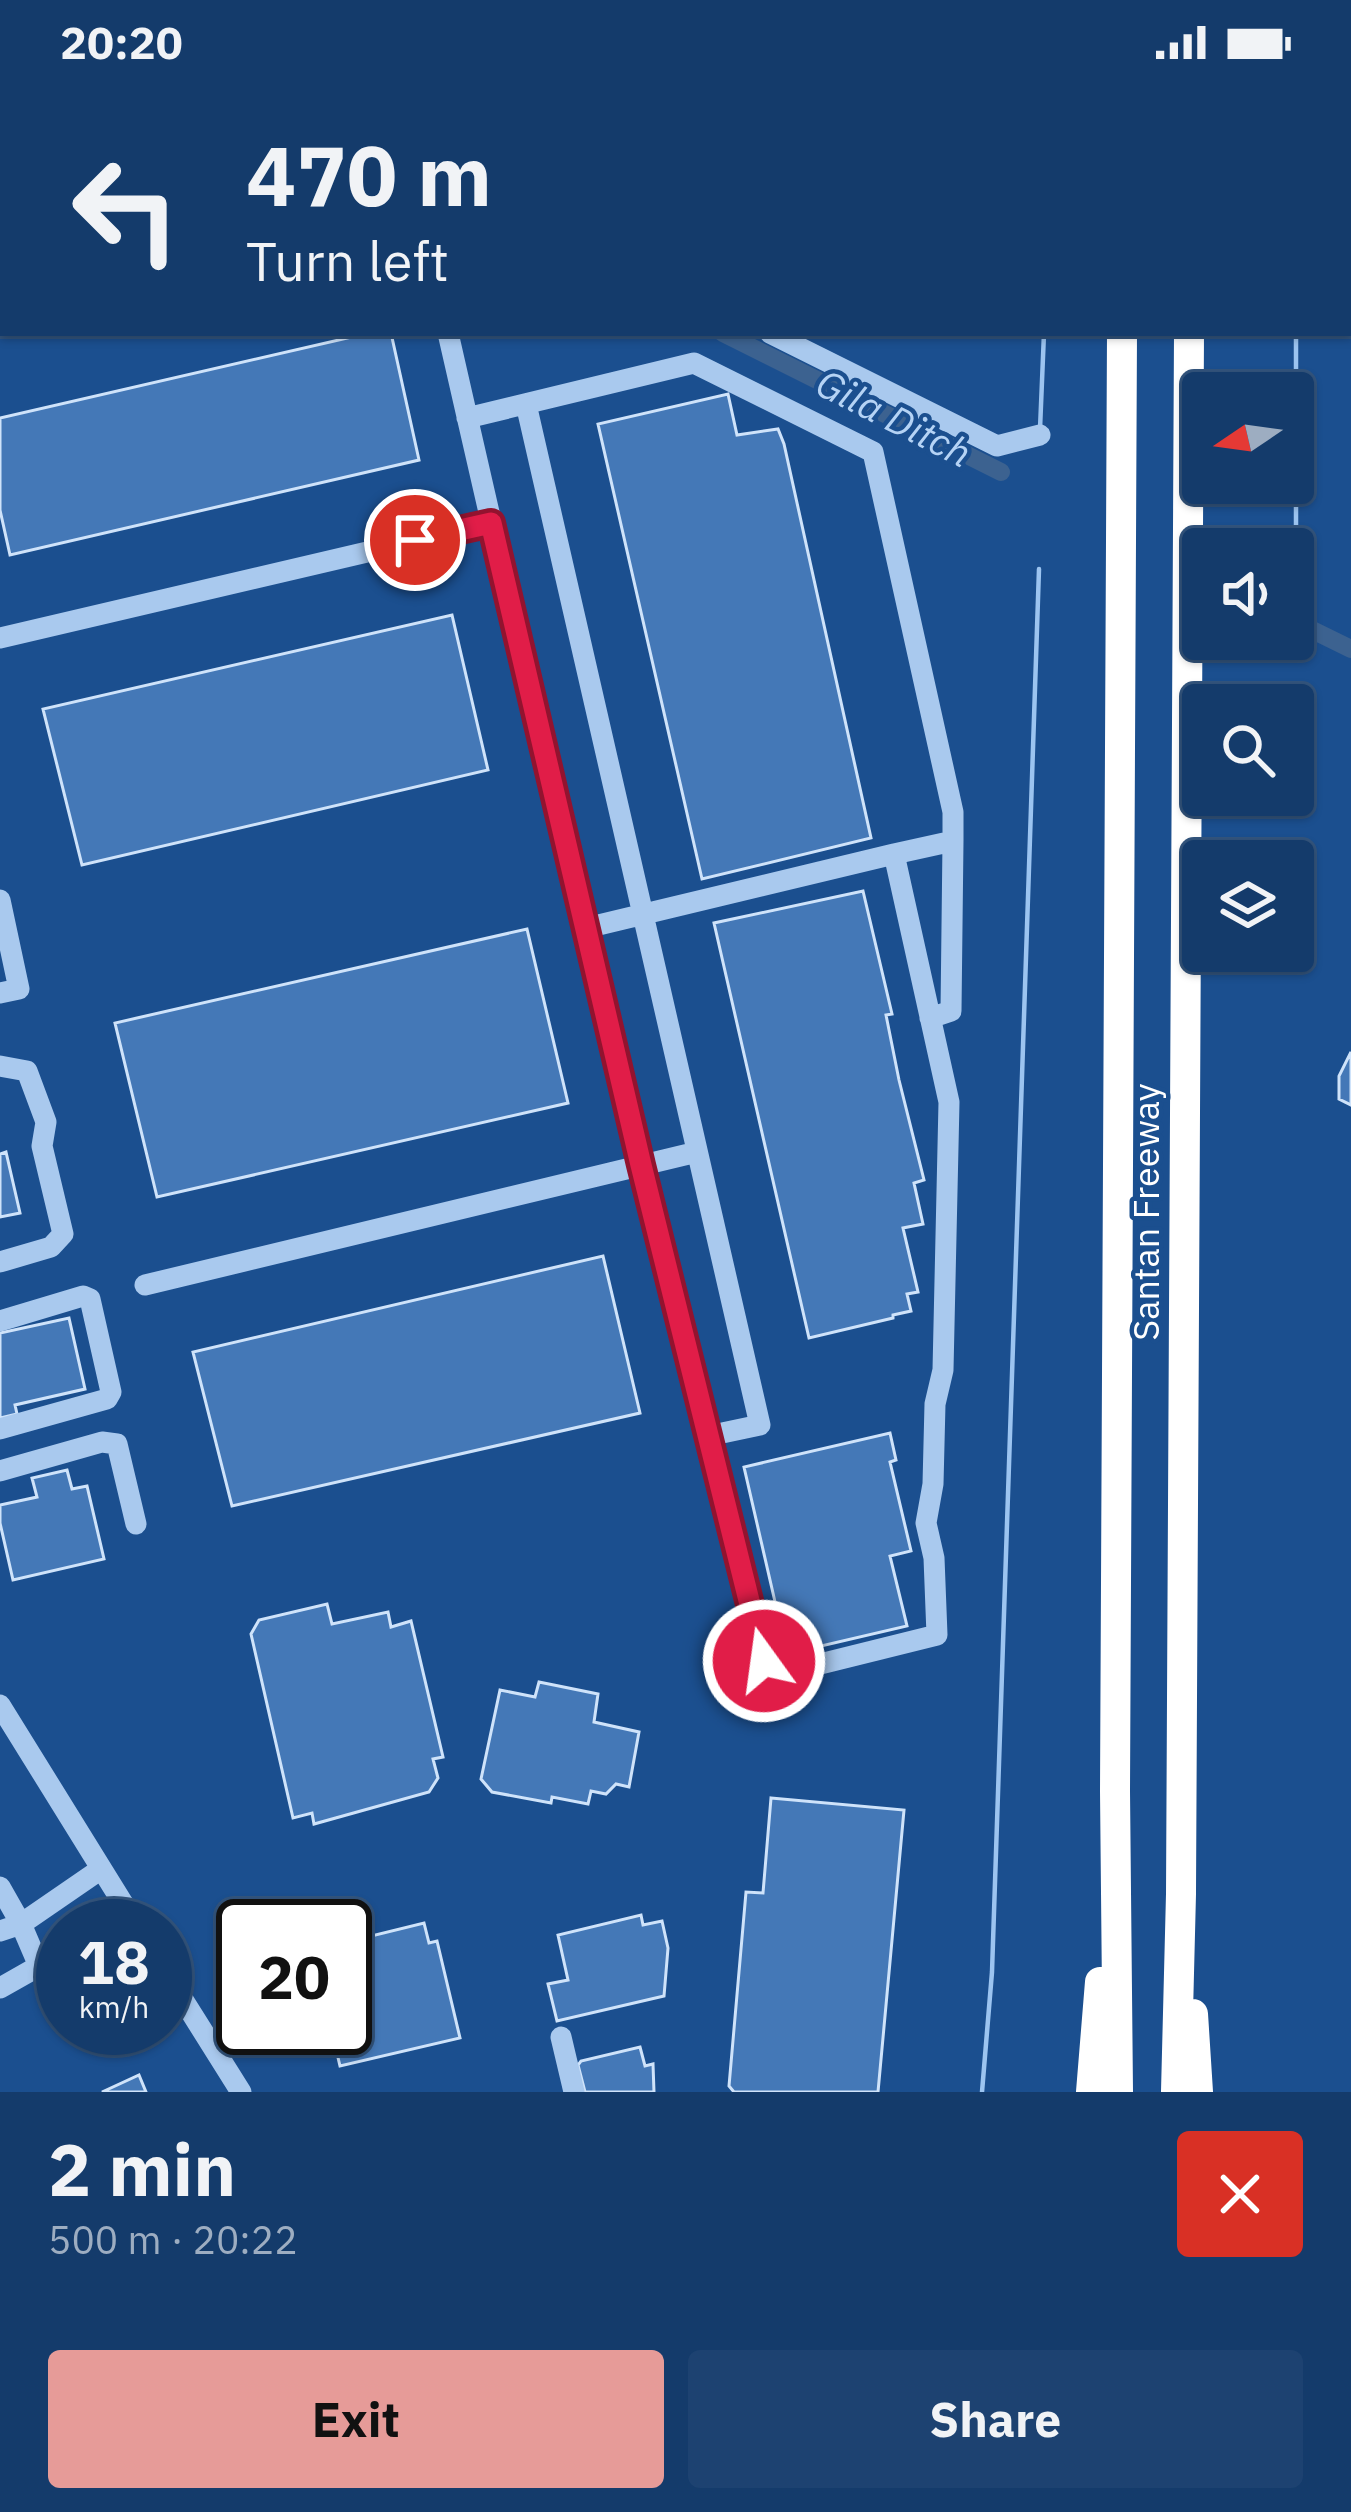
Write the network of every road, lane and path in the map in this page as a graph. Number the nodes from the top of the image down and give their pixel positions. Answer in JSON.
{"nodes":[{"id":1,"x":449,"y":336,"type":"edge"},
{"id":2,"x":776,"y":336,"type":"edge"},
{"id":3,"x":1122,"y":336,"type":"edge"},
{"id":4,"x":1189,"y":336,"type":"edge"},
{"id":5,"x":526,"y":404,"type":"junction"},
{"id":6,"x":467,"y":418,"type":"junction"},
{"id":7,"x":1040,"y":435,"type":"dead end"},
{"id":8,"x":491,"y":523,"type":"junction"},
{"id":9,"x":0,"y":638,"type":"edge"},
{"id":10,"x":952,"y":841,"type":"junction"},
{"id":11,"x":894,"y":854,"type":"junction"},
{"id":12,"x":0,"y":900,"type":"edge"},
{"id":13,"x":641,"y":914,"type":"junction"},
{"id":14,"x":586,"y":928,"type":"junction"},
{"id":15,"x":0,"y":993,"type":"edge"},
{"id":16,"x":930,"y":1018,"type":"junction"},
{"id":17,"x":0,"y":1066,"type":"edge"},
{"id":18,"x":697,"y":1152,"type":"junction"},
{"id":19,"x":641,"y":1165,"type":"junction"},
{"id":20,"x":0,"y":1262,"type":"edge"},
{"id":21,"x":145,"y":1285,"type":"dead end"},
{"id":22,"x":0,"y":1321,"type":"edge"},
{"id":23,"x":0,"y":1429,"type":"edge"},
{"id":24,"x":708,"y":1436,"type":"junction"},
{"id":25,"x":0,"y":1471,"type":"edge"},
{"id":26,"x":136,"y":1524,"type":"dead end"},
{"id":27,"x":1,"y":1709,"type":"edge"},
{"id":28,"x":1115,"y":1791,"type":"junction"},
{"id":29,"x":100,"y":1869,"type":"junction"},
{"id":30,"x":0,"y":1887,"type":"edge"},
{"id":31,"x":1181,"y":1894,"type":"junction"},
{"id":32,"x":119,"y":1899,"type":"edge"},
{"id":33,"x":10,"y":1928,"type":"edge"},
{"id":34,"x":0,"y":1988,"type":"edge"},
{"id":35,"x":192,"y":2014,"type":"edge"},
{"id":36,"x":561,"y":2037,"type":"dead end"},
{"id":37,"x":241,"y":2092,"type":"edge"},
{"id":38,"x":574,"y":2092,"type":"edge"},
{"id":39,"x":1091,"y":2092,"type":"edge"},
{"id":40,"x":1118,"y":2092,"type":"edge"},
{"id":41,"x":1176,"y":2092,"type":"edge"},
{"id":42,"x":1198,"y":2092,"type":"edge"}],
"edges":[{"from":1,"to":6,"type":"street"},
{"from":2,"to":7,"type":"street"},
{"from":3,"to":28,"type":"highway","name":"Santan Freeway"},
{"from":4,"to":31,"type":"highway","name":"Santan Freeway"},
{"from":5,"to":6,"type":"street"},
{"from":5,"to":10,"type":"street"},
{"from":5,"to":13,"type":"street"},
{"from":6,"to":8,"type":"street"},
{"from":8,"to":9,"type":"street"},
{"from":8,"to":14,"type":"street"},
{"from":10,"to":11,"type":"street"},
{"from":10,"to":16,"type":"street"},
{"from":11,"to":13,"type":"street"},
{"from":11,"to":16,"type":"street"},
{"from":12,"to":15,"type":"street"},
{"from":13,"to":14,"type":"street"},
{"from":13,"to":18,"type":"street"},
{"from":14,"to":19,"type":"street"},
{"from":16,"to":24,"type":"street"},
{"from":17,"to":20,"type":"street"},
{"from":18,"to":19,"type":"street"},
{"from":18,"to":24,"type":"street"},
{"from":19,"to":21,"type":"street"},
{"from":19,"to":24,"type":"street"},
{"from":22,"to":23,"type":"street"},
{"from":25,"to":26,"type":"street"},
{"from":27,"to":29,"type":"street"},
{"from":28,"to":39,"type":"highway"},
{"from":28,"to":40,"type":"highway","name":"Santan Freeway"},
{"from":29,"to":32,"type":"street"},
{"from":29,"to":33,"type":"street"},
{"from":30,"to":33,"type":"street"},
{"from":31,"to":41,"type":"highway","name":"Santan Freeway"},
{"from":31,"to":42,"type":"highway"},
{"from":33,"to":34,"type":"street"},
{"from":35,"to":37,"type":"street"},
{"from":36,"to":38,"type":"street"}]}
